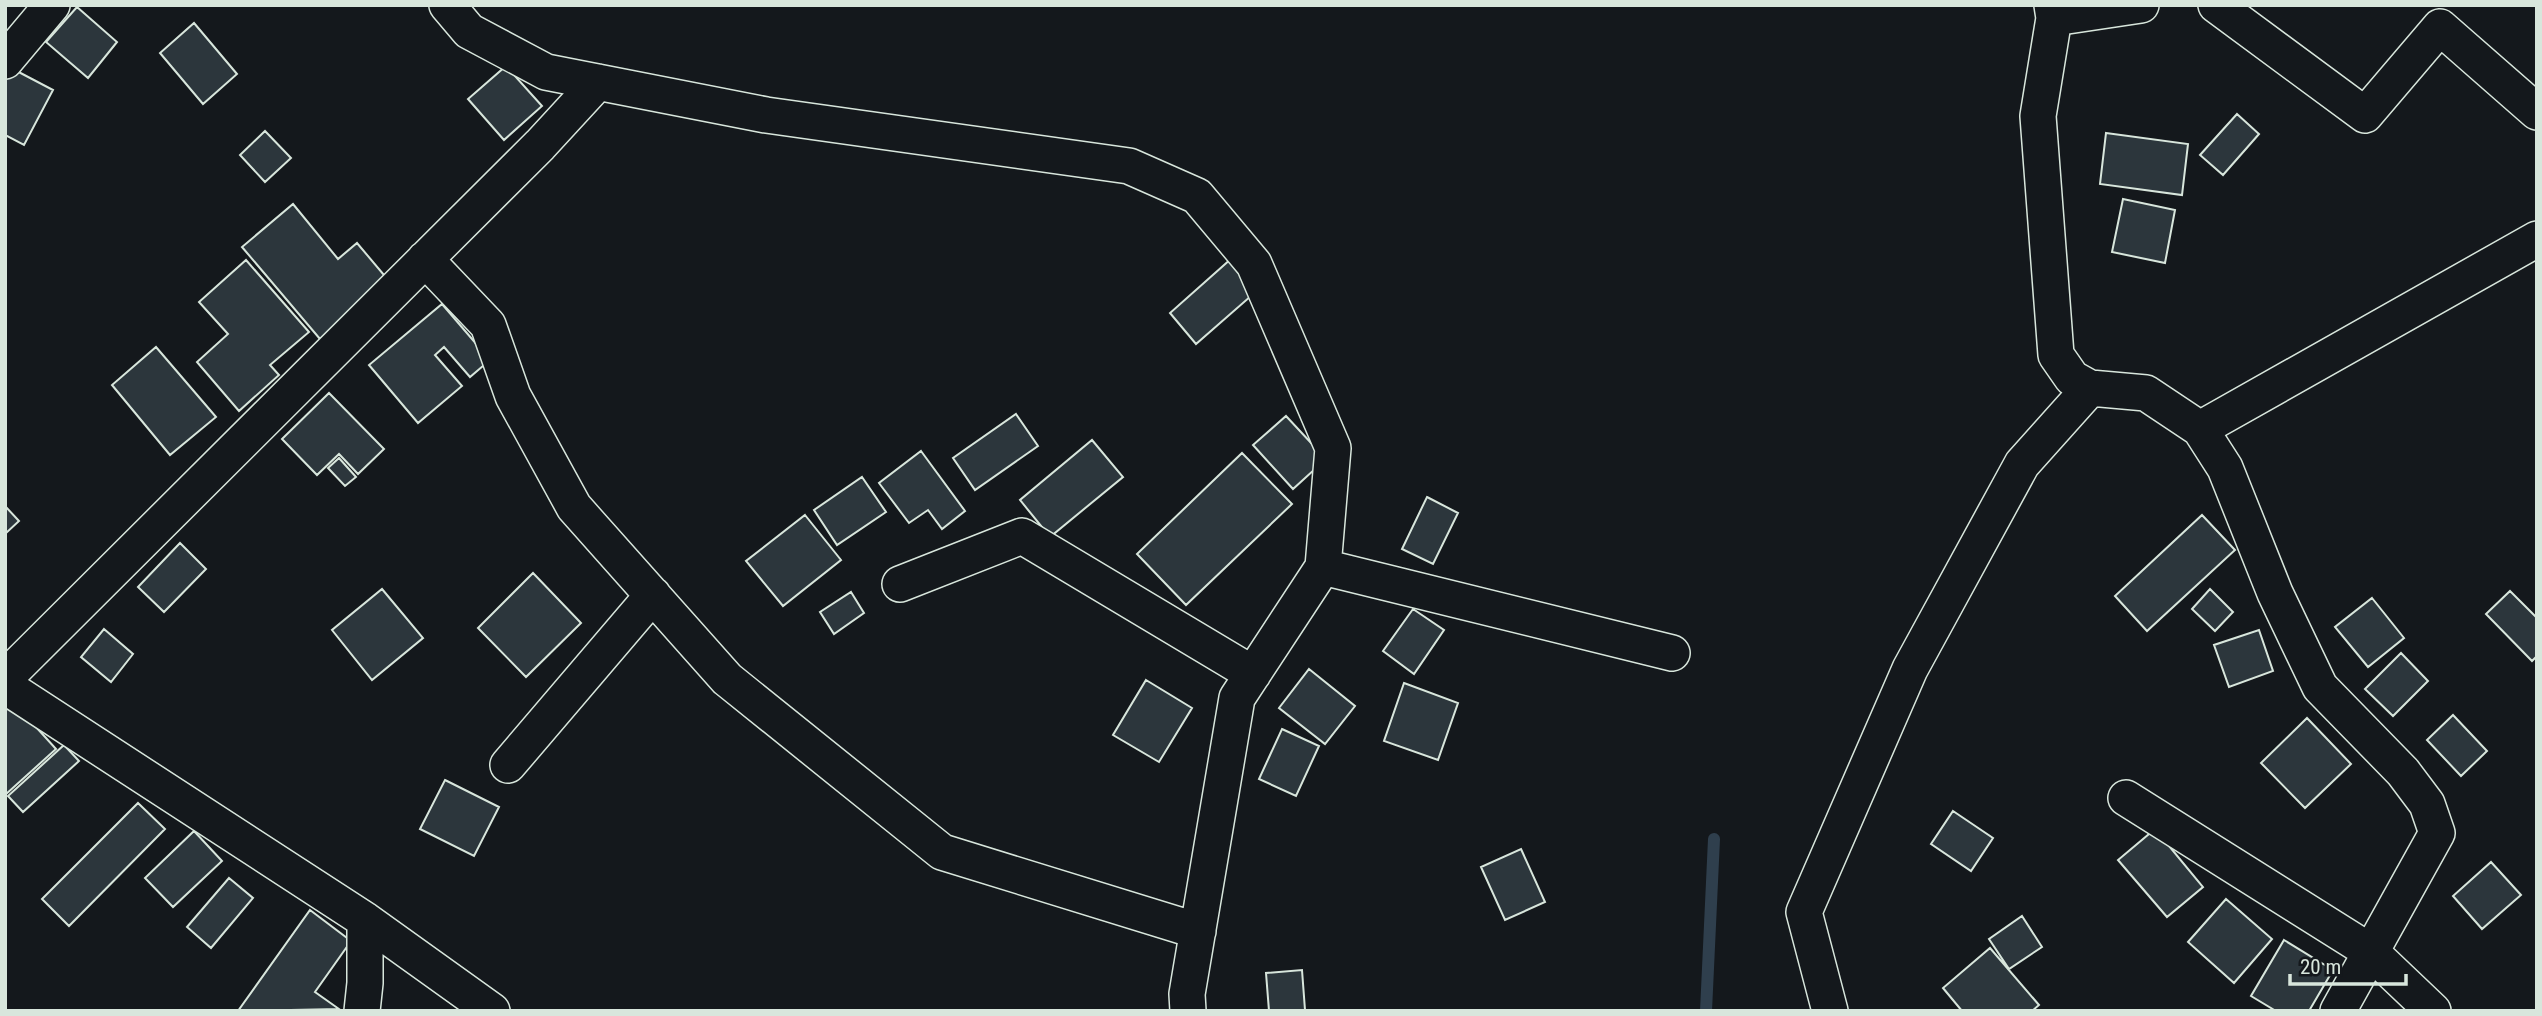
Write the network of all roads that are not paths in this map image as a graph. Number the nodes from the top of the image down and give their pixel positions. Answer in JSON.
{"nodes":[{"id":1,"x":52,"y":5,"type":"edge"},
{"id":2,"x":447,"y":5,"type":"edge"},
{"id":3,"x":2141,"y":5,"type":"edge"},
{"id":4,"x":2216,"y":5,"type":"edge"},
{"id":5,"x":2053,"y":12,"type":"edge"},
{"id":6,"x":5,"y":61,"type":"edge"},
{"id":7,"x":598,"y":82,"type":"junction"},
{"id":8,"x":2537,"y":112,"type":"edge"},
{"id":9,"x":2537,"y":239,"type":"edge"},
{"id":10,"x":425,"y":259,"type":"junction"},
{"id":11,"x":2090,"y":388,"type":"junction"},
{"id":12,"x":2200,"y":429,"type":"junction"},
{"id":13,"x":1323,"y":567,"type":"junction"},
{"id":14,"x":900,"y":584,"type":"dead end"},
{"id":15,"x":653,"y":595,"type":"junction"},
{"id":16,"x":1672,"y":653,"type":"dead end"},
{"id":17,"x":1253,"y":674,"type":"junction"},
{"id":18,"x":5,"y":678,"type":"edge"},
{"id":19,"x":5,"y":687,"type":"edge"},
{"id":20,"x":508,"y":765,"type":"dead end"},
{"id":21,"x":2126,"y":798,"type":"dead end"},
{"id":22,"x":365,"y":920,"type":"junction"},
{"id":23,"x":1198,"y":931,"type":"junction"},
{"id":24,"x":2371,"y":951,"type":"junction"},
{"id":25,"x":362,"y":1011,"type":"edge"},
{"id":26,"x":492,"y":1011,"type":"edge"},
{"id":27,"x":1188,"y":1011,"type":"edge"},
{"id":28,"x":1830,"y":1011,"type":"edge"},
{"id":29,"x":2338,"y":1011,"type":"edge"},
{"id":30,"x":2433,"y":1011,"type":"edge"}],
"edges":[{"from":1,"to":6,"type":"street"},
{"from":2,"to":7,"type":"street"},
{"from":3,"to":5,"type":"street"},
{"from":4,"to":8,"type":"street"},
{"from":5,"to":11,"type":"street"},
{"from":7,"to":10,"type":"street"},
{"from":7,"to":13,"type":"street"},
{"from":9,"to":12,"type":"street"},
{"from":10,"to":15,"type":"street"},
{"from":10,"to":18,"type":"street"},
{"from":11,"to":12,"type":"street"},
{"from":11,"to":28,"type":"street"},
{"from":12,"to":24,"type":"street"},
{"from":13,"to":16,"type":"street"},
{"from":13,"to":17,"type":"street"},
{"from":14,"to":17,"type":"street"},
{"from":15,"to":20,"type":"street"},
{"from":15,"to":23,"type":"street"},
{"from":17,"to":23,"type":"street"},
{"from":19,"to":22,"type":"street"},
{"from":21,"to":24,"type":"street"},
{"from":22,"to":25,"type":"street"},
{"from":22,"to":26,"type":"street"},
{"from":23,"to":27,"type":"street"},
{"from":24,"to":29,"type":"street"},
{"from":24,"to":30,"type":"street"}]}
